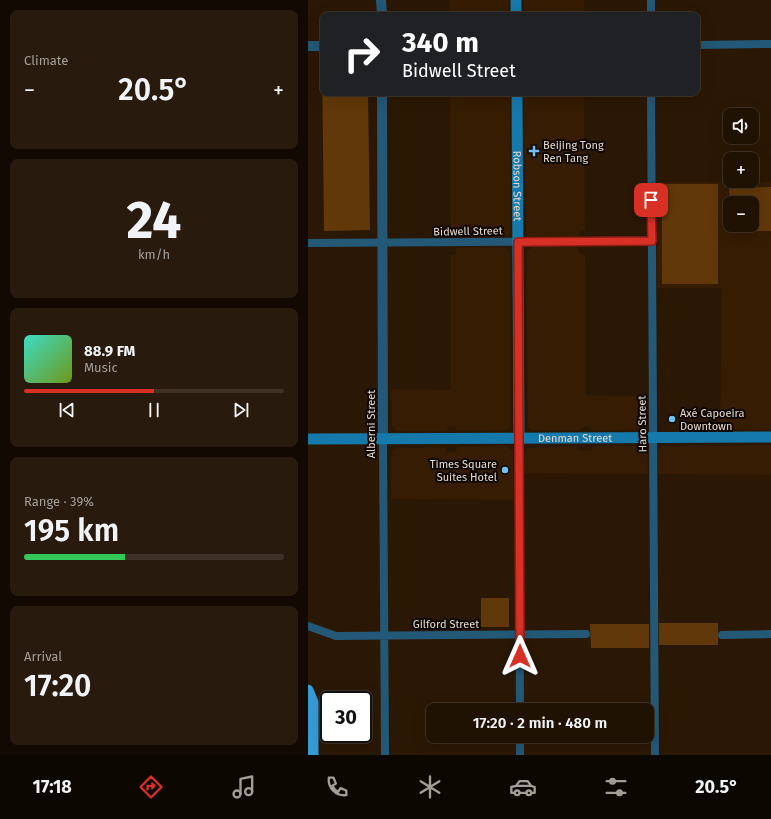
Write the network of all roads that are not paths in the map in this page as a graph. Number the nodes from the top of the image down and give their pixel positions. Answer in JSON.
{"nodes":[{"id":1,"x":382,"y":0,"type":"edge"},
{"id":2,"x":516,"y":0,"type":"edge"},
{"id":3,"x":651,"y":0,"type":"edge"},
{"id":4,"x":382,"y":12,"type":"edge"},
{"id":5,"x":516,"y":12,"type":"edge"},
{"id":6,"x":651,"y":12,"type":"edge"},
{"id":7,"x":771,"y":44,"type":"edge"},
{"id":8,"x":700,"y":45,"type":"edge"},
{"id":9,"x":308,"y":46,"type":"edge"},
{"id":10,"x":320,"y":46,"type":"edge"},
{"id":11,"x":382,"y":96,"type":"edge"},
{"id":12,"x":517,"y":96,"type":"edge"},
{"id":13,"x":651,"y":96,"type":"edge"},
{"id":14,"x":652,"y":241,"type":"junction"},
{"id":15,"x":382,"y":242,"type":"junction"},
{"id":16,"x":518,"y":242,"type":"junction"},
{"id":17,"x":308,"y":243,"type":"edge"},
{"id":18,"x":771,"y":437,"type":"edge"},
{"id":19,"x":308,"y":438,"type":"edge"},
{"id":20,"x":519,"y":438,"type":"junction"},
{"id":21,"x":653,"y":438,"type":"junction"},
{"id":22,"x":383,"y":439,"type":"junction"},
{"id":23,"x":308,"y":626,"type":"edge"},
{"id":24,"x":586,"y":634,"type":"dead end"},
{"id":25,"x":722,"y":634,"type":"dead end"},
{"id":26,"x":771,"y":634,"type":"edge"},
{"id":27,"x":520,"y":635,"type":"junction"},
{"id":28,"x":384,"y":636,"type":"junction"},
{"id":29,"x":308,"y":690,"type":"edge"},
{"id":30,"x":520,"y":703,"type":"edge"},
{"id":31,"x":520,"y":743,"type":"edge"},
{"id":32,"x":313,"y":755,"type":"edge"},
{"id":33,"x":385,"y":755,"type":"edge"},
{"id":34,"x":520,"y":755,"type":"edge"},
{"id":35,"x":654,"y":755,"type":"edge"}],
"edges":[{"from":1,"to":4,"type":"street"},
{"from":2,"to":5,"type":"main road"},
{"from":3,"to":6,"type":"street"},
{"from":7,"to":8,"type":"street"},
{"from":9,"to":10,"type":"street"},
{"from":11,"to":15,"type":"street","name":"Alberni Street"},
{"from":12,"to":16,"type":"main road","name":"Robson Street"},
{"from":13,"to":14,"type":"street","name":"Haro Street"},
{"from":14,"to":16,"type":"street","name":"Bidwell Street"},
{"from":14,"to":21,"type":"street","name":"Haro Street"},
{"from":15,"to":16,"type":"street","name":"Bidwell Street"},
{"from":15,"to":17,"type":"street","name":"Bidwell Street"},
{"from":15,"to":22,"type":"street","name":"Alberni Street"},
{"from":16,"to":20,"type":"main road","name":"Robson Street"},
{"from":18,"to":21,"type":"main road","name":"Denman Street"},
{"from":19,"to":22,"type":"main road","name":"Denman Street"},
{"from":20,"to":21,"type":"main road","name":"Denman Street"},
{"from":20,"to":22,"type":"main road","name":"Denman Street"},
{"from":20,"to":27,"type":"street","name":"Robson Street"},
{"from":21,"to":35,"type":"street","name":"Haro Street"},
{"from":22,"to":28,"type":"street","name":"Alberni Street"},
{"from":23,"to":28,"type":"street","name":"Gilford Street"},
{"from":24,"to":27,"type":"street","name":"Gilford Street"},
{"from":25,"to":26,"type":"street"},
{"from":27,"to":28,"type":"street","name":"Gilford Street"},
{"from":27,"to":30,"type":"street","name":"Robson Street"},
{"from":28,"to":33,"type":"street","name":"Alberni Street"},
{"from":29,"to":32,"type":"highway"},
{"from":31,"to":34,"type":"street"}]}
